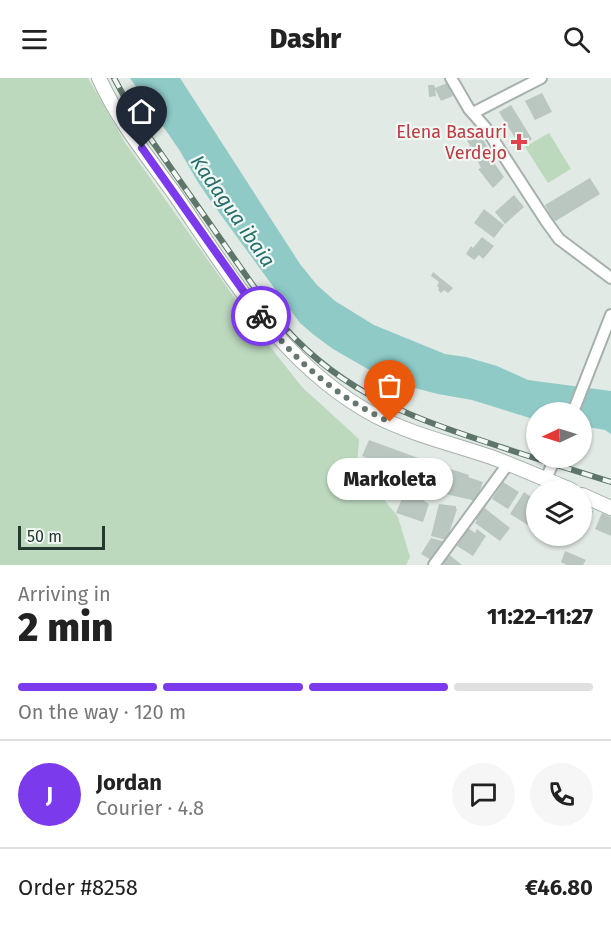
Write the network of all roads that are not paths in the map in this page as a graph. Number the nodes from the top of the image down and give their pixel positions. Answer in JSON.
{"nodes":[{"id":1,"x":99,"y":78,"type":"edge"},
{"id":2,"x":451,"y":78,"type":"edge"},
{"id":3,"x":541,"y":78,"type":"edge"},
{"id":4,"x":473,"y":113,"type":"junction"},
{"id":5,"x":611,"y":278,"type":"edge"},
{"id":6,"x":611,"y":315,"type":"edge"},
{"id":7,"x":577,"y":402,"type":"edge"},
{"id":8,"x":508,"y":464,"type":"junction"},
{"id":9,"x":551,"y":468,"type":"edge"},
{"id":10,"x":546,"y":479,"type":"joint"},
{"id":11,"x":592,"y":499,"type":"edge"},
{"id":12,"x":611,"y":508,"type":"edge"},
{"id":13,"x":434,"y":565,"type":"edge"}],
"edges":[{"from":1,"to":8,"type":"street"},
{"from":2,"to":4,"type":"street"},
{"from":3,"to":4,"type":"street"},
{"from":4,"to":5,"type":"street"},
{"from":6,"to":7,"type":"street"},
{"from":8,"to":10,"type":"street"},
{"from":8,"to":13,"type":"street"},
{"from":9,"to":10,"type":"street"},
{"from":11,"to":12,"type":"street"}]}
